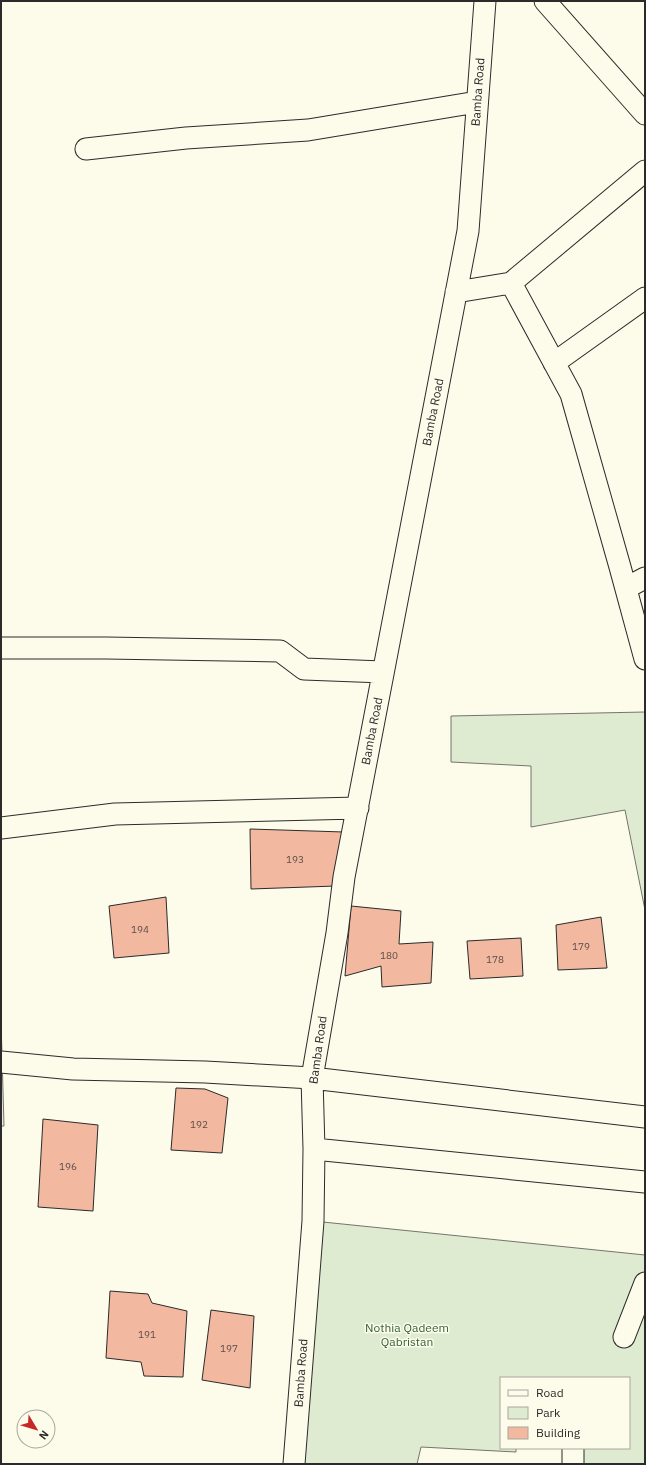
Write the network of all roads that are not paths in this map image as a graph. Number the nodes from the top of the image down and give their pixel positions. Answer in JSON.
{"nodes":[{"id":1,"x":485,"y":1,"type":"edge"},
{"id":2,"x":545,"y":1,"type":"edge"},
{"id":3,"x":477,"y":102,"type":"junction"},
{"id":4,"x":645,"y":114,"type":"edge"},
{"id":5,"x":86,"y":149,"type":"dead end"},
{"id":6,"x":645,"y":171,"type":"edge"},
{"id":7,"x":512,"y":283,"type":"junction"},
{"id":8,"x":456,"y":292,"type":"junction"},
{"id":9,"x":645,"y":298,"type":"edge"},
{"id":10,"x":554,"y":363,"type":"junction"},
{"id":11,"x":645,"y":578,"type":"edge"},
{"id":12,"x":626,"y":588,"type":"junction"},
{"id":13,"x":1,"y":648,"type":"edge"},
{"id":14,"x":645,"y":659,"type":"edge"},
{"id":15,"x":383,"y":672,"type":"junction"},
{"id":16,"x":358,"y":808,"type":"junction"},
{"id":17,"x":1,"y":828,"type":"edge"},
{"id":18,"x":1,"y":1062,"type":"edge"},
{"id":19,"x":312,"y":1078,"type":"junction"},
{"id":20,"x":645,"y":1117,"type":"edge"},
{"id":21,"x":314,"y":1149,"type":"junction"},
{"id":22,"x":645,"y":1182,"type":"edge"},
{"id":23,"x":645,"y":1283,"type":"edge"},
{"id":24,"x":624,"y":1337,"type":"dead end"},
{"id":25,"x":573,"y":1449,"type":"edge"},
{"id":26,"x":294,"y":1464,"type":"edge"},
{"id":27,"x":573,"y":1464,"type":"edge"}],
"edges":[{"from":1,"to":3,"type":"street","name":"Bamba Road"},
{"from":2,"to":4,"type":"street"},
{"from":3,"to":5,"type":"street"},
{"from":3,"to":8,"type":"street","name":"Bamba Road"},
{"from":6,"to":7,"type":"street"},
{"from":7,"to":8,"type":"street"},
{"from":7,"to":10,"type":"street"},
{"from":8,"to":15,"type":"street","name":"Bamba Road"},
{"from":9,"to":10,"type":"street"},
{"from":10,"to":12,"type":"street"},
{"from":11,"to":12,"type":"street"},
{"from":12,"to":14,"type":"street"},
{"from":13,"to":15,"type":"street"},
{"from":15,"to":16,"type":"street","name":"Bamba Road"},
{"from":16,"to":17,"type":"street"},
{"from":16,"to":19,"type":"street","name":"Bamba Road"},
{"from":18,"to":19,"type":"street"},
{"from":19,"to":20,"type":"street"},
{"from":19,"to":21,"type":"street","name":"Bamba Road"},
{"from":21,"to":22,"type":"street"},
{"from":21,"to":26,"type":"street","name":"Bamba Road"},
{"from":23,"to":24,"type":"street"},
{"from":25,"to":27,"type":"street"}]}
